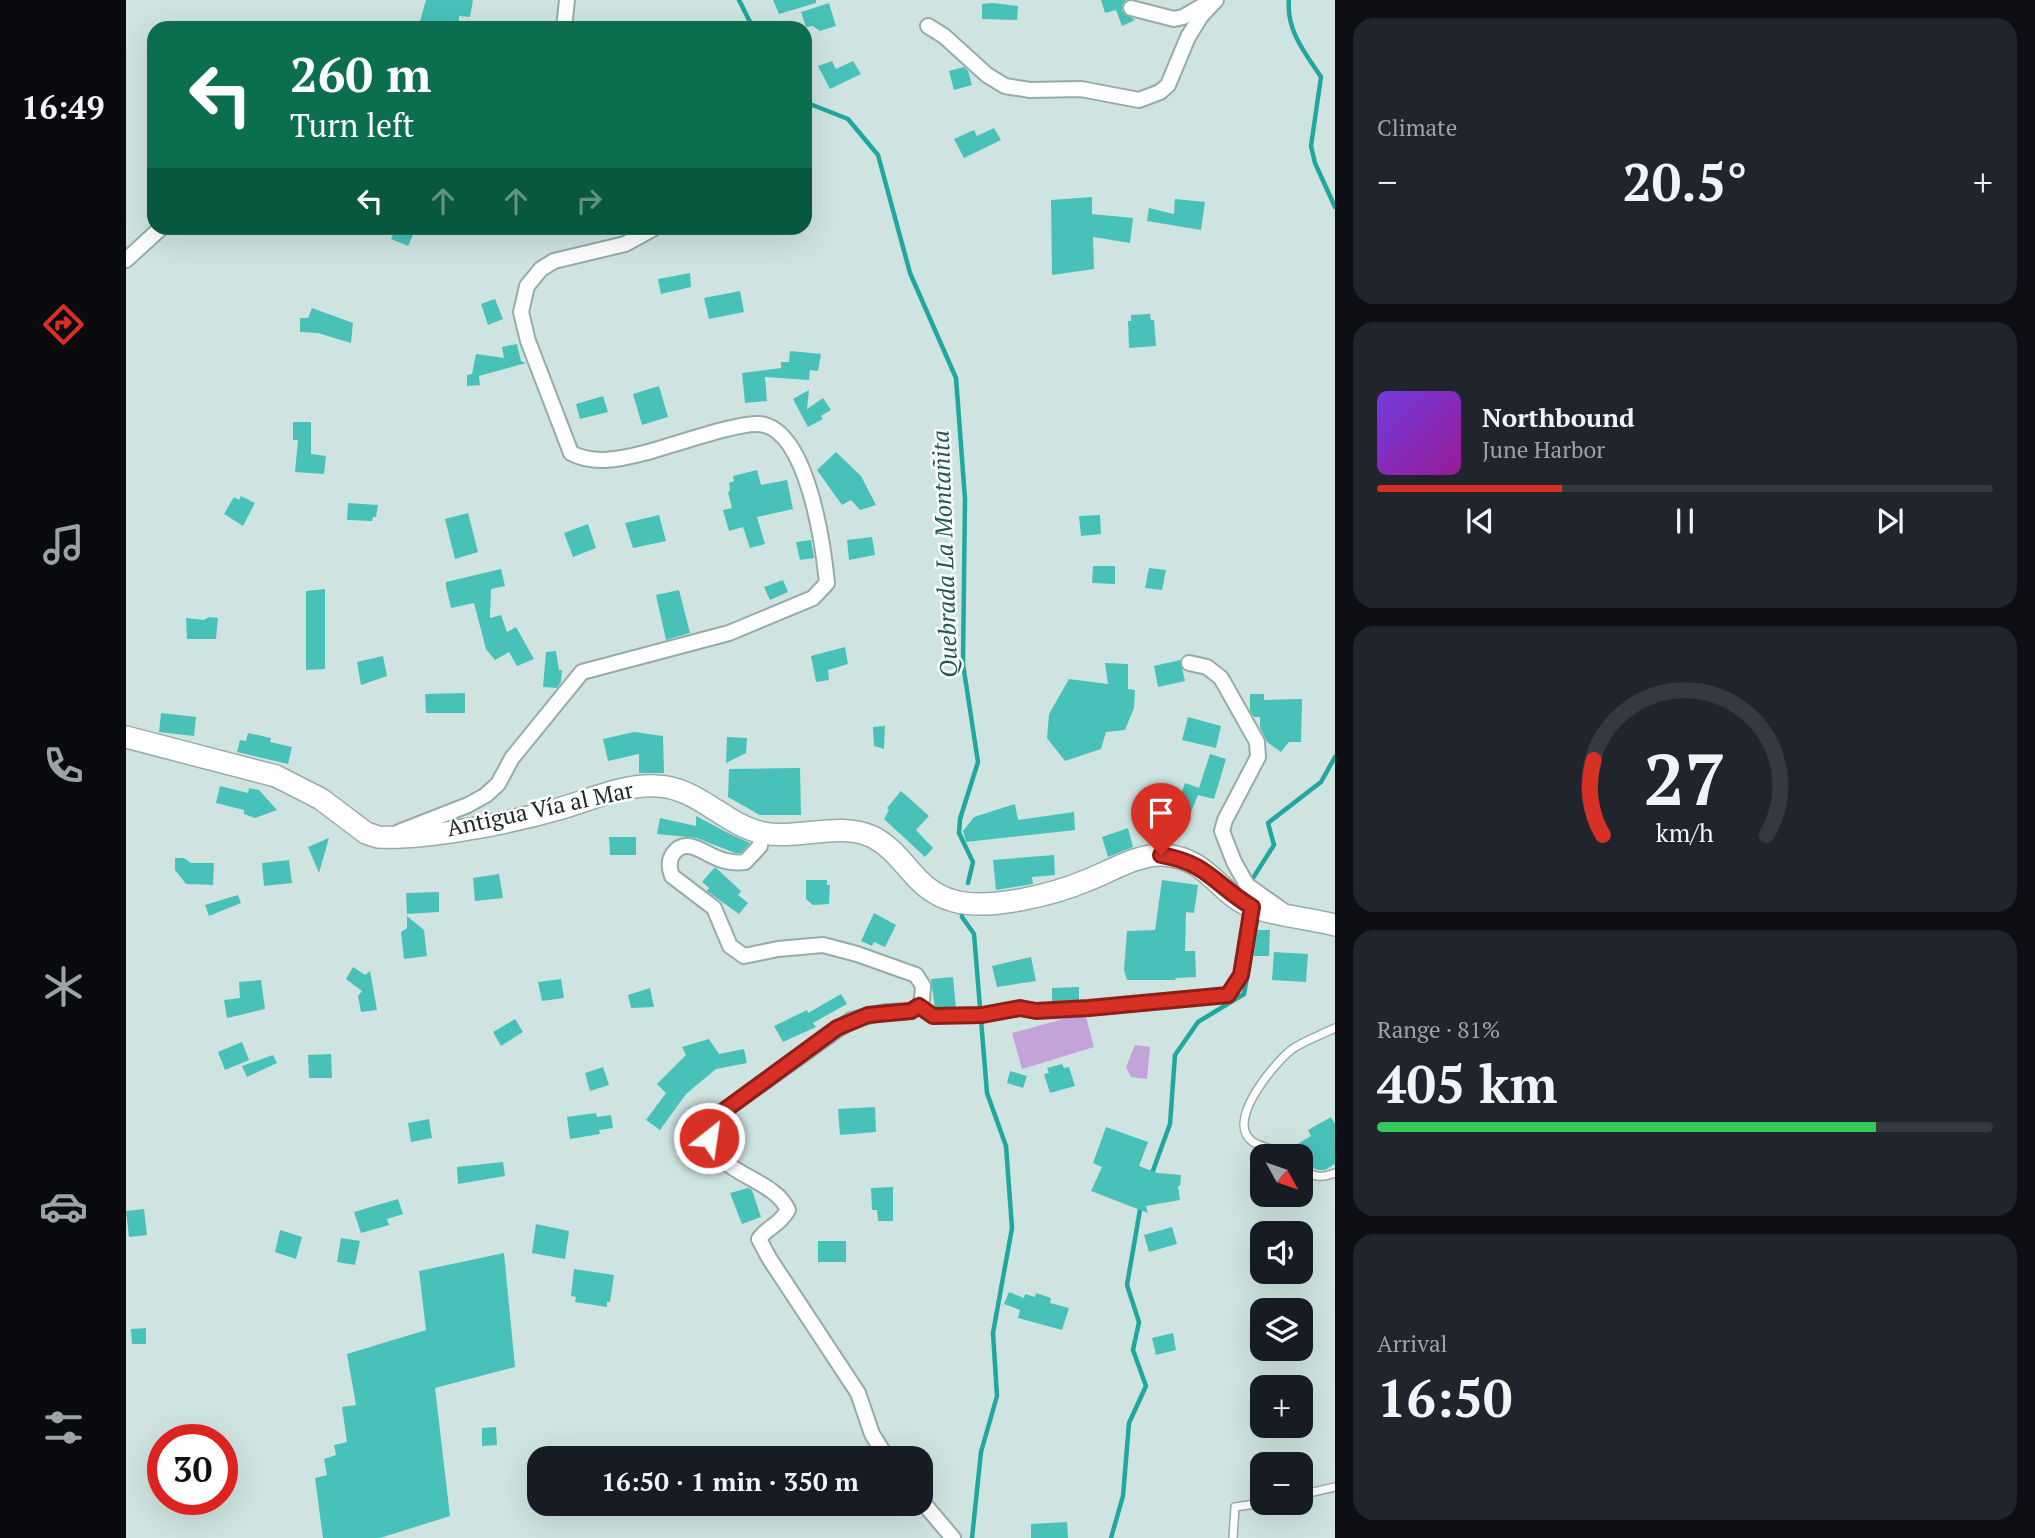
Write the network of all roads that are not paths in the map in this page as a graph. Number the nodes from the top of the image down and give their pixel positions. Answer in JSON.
{"nodes":[{"id":1,"x":567,"y":0,"type":"edge"},
{"id":2,"x":1215,"y":0,"type":"edge"},
{"id":3,"x":1131,"y":8,"type":"dead end"},
{"id":4,"x":565,"y":21,"type":"edge"},
{"id":5,"x":928,"y":26,"type":"dead end"},
{"id":6,"x":153,"y":235,"type":"edge"},
{"id":7,"x":641,"y":235,"type":"edge"},
{"id":8,"x":126,"y":260,"type":"edge"},
{"id":9,"x":1189,"y":663,"type":"dead end"},
{"id":10,"x":126,"y":737,"type":"edge"},
{"id":11,"x":761,"y":832,"type":"junction"},
{"id":12,"x":385,"y":838,"type":"junction"},
{"id":13,"x":1252,"y":907,"type":"junction"},
{"id":14,"x":1288,"y":914,"type":"junction"},
{"id":15,"x":1335,"y":925,"type":"edge"},
{"id":16,"x":919,"y":1006,"type":"junction"},
{"id":17,"x":1335,"y":1028,"type":"edge"},
{"id":18,"x":1261,"y":1144,"type":"edge"},
{"id":19,"x":1335,"y":1173,"type":"edge"},
{"id":20,"x":1313,"y":1176,"type":"edge"},
{"id":21,"x":880,"y":1446,"type":"edge"},
{"id":22,"x":1335,"y":1487,"type":"edge"},
{"id":23,"x":1313,"y":1492,"type":"edge"},
{"id":24,"x":1250,"y":1505,"type":"edge"},
{"id":25,"x":933,"y":1514,"type":"edge"},
{"id":26,"x":953,"y":1538,"type":"edge"},
{"id":27,"x":1233,"y":1538,"type":"edge"}],
"edges":[{"from":1,"to":4,"type":"street"},
{"from":2,"to":3,"type":"street"},
{"from":2,"to":5,"type":"street"},
{"from":6,"to":8,"type":"street"},
{"from":7,"to":12,"type":"street"},
{"from":9,"to":14,"type":"street"},
{"from":10,"to":12,"type":"main road"},
{"from":11,"to":12,"type":"main road","name":"Antigua Vía al Mar"},
{"from":11,"to":13,"type":"main road","name":"Antigua Vía al Mar"},
{"from":11,"to":16,"type":"street"},
{"from":13,"to":14,"type":"main road","name":"Antigua Vía al Mar"},
{"from":13,"to":16,"type":"lane"},
{"from":14,"to":15,"type":"main road","name":"Antigua Vía al Mar"},
{"from":16,"to":21,"type":"street"},
{"from":17,"to":18,"type":"lane"},
{"from":19,"to":20,"type":"lane"},
{"from":22,"to":23,"type":"lane"},
{"from":24,"to":27,"type":"lane"},
{"from":25,"to":26,"type":"street"}]}
